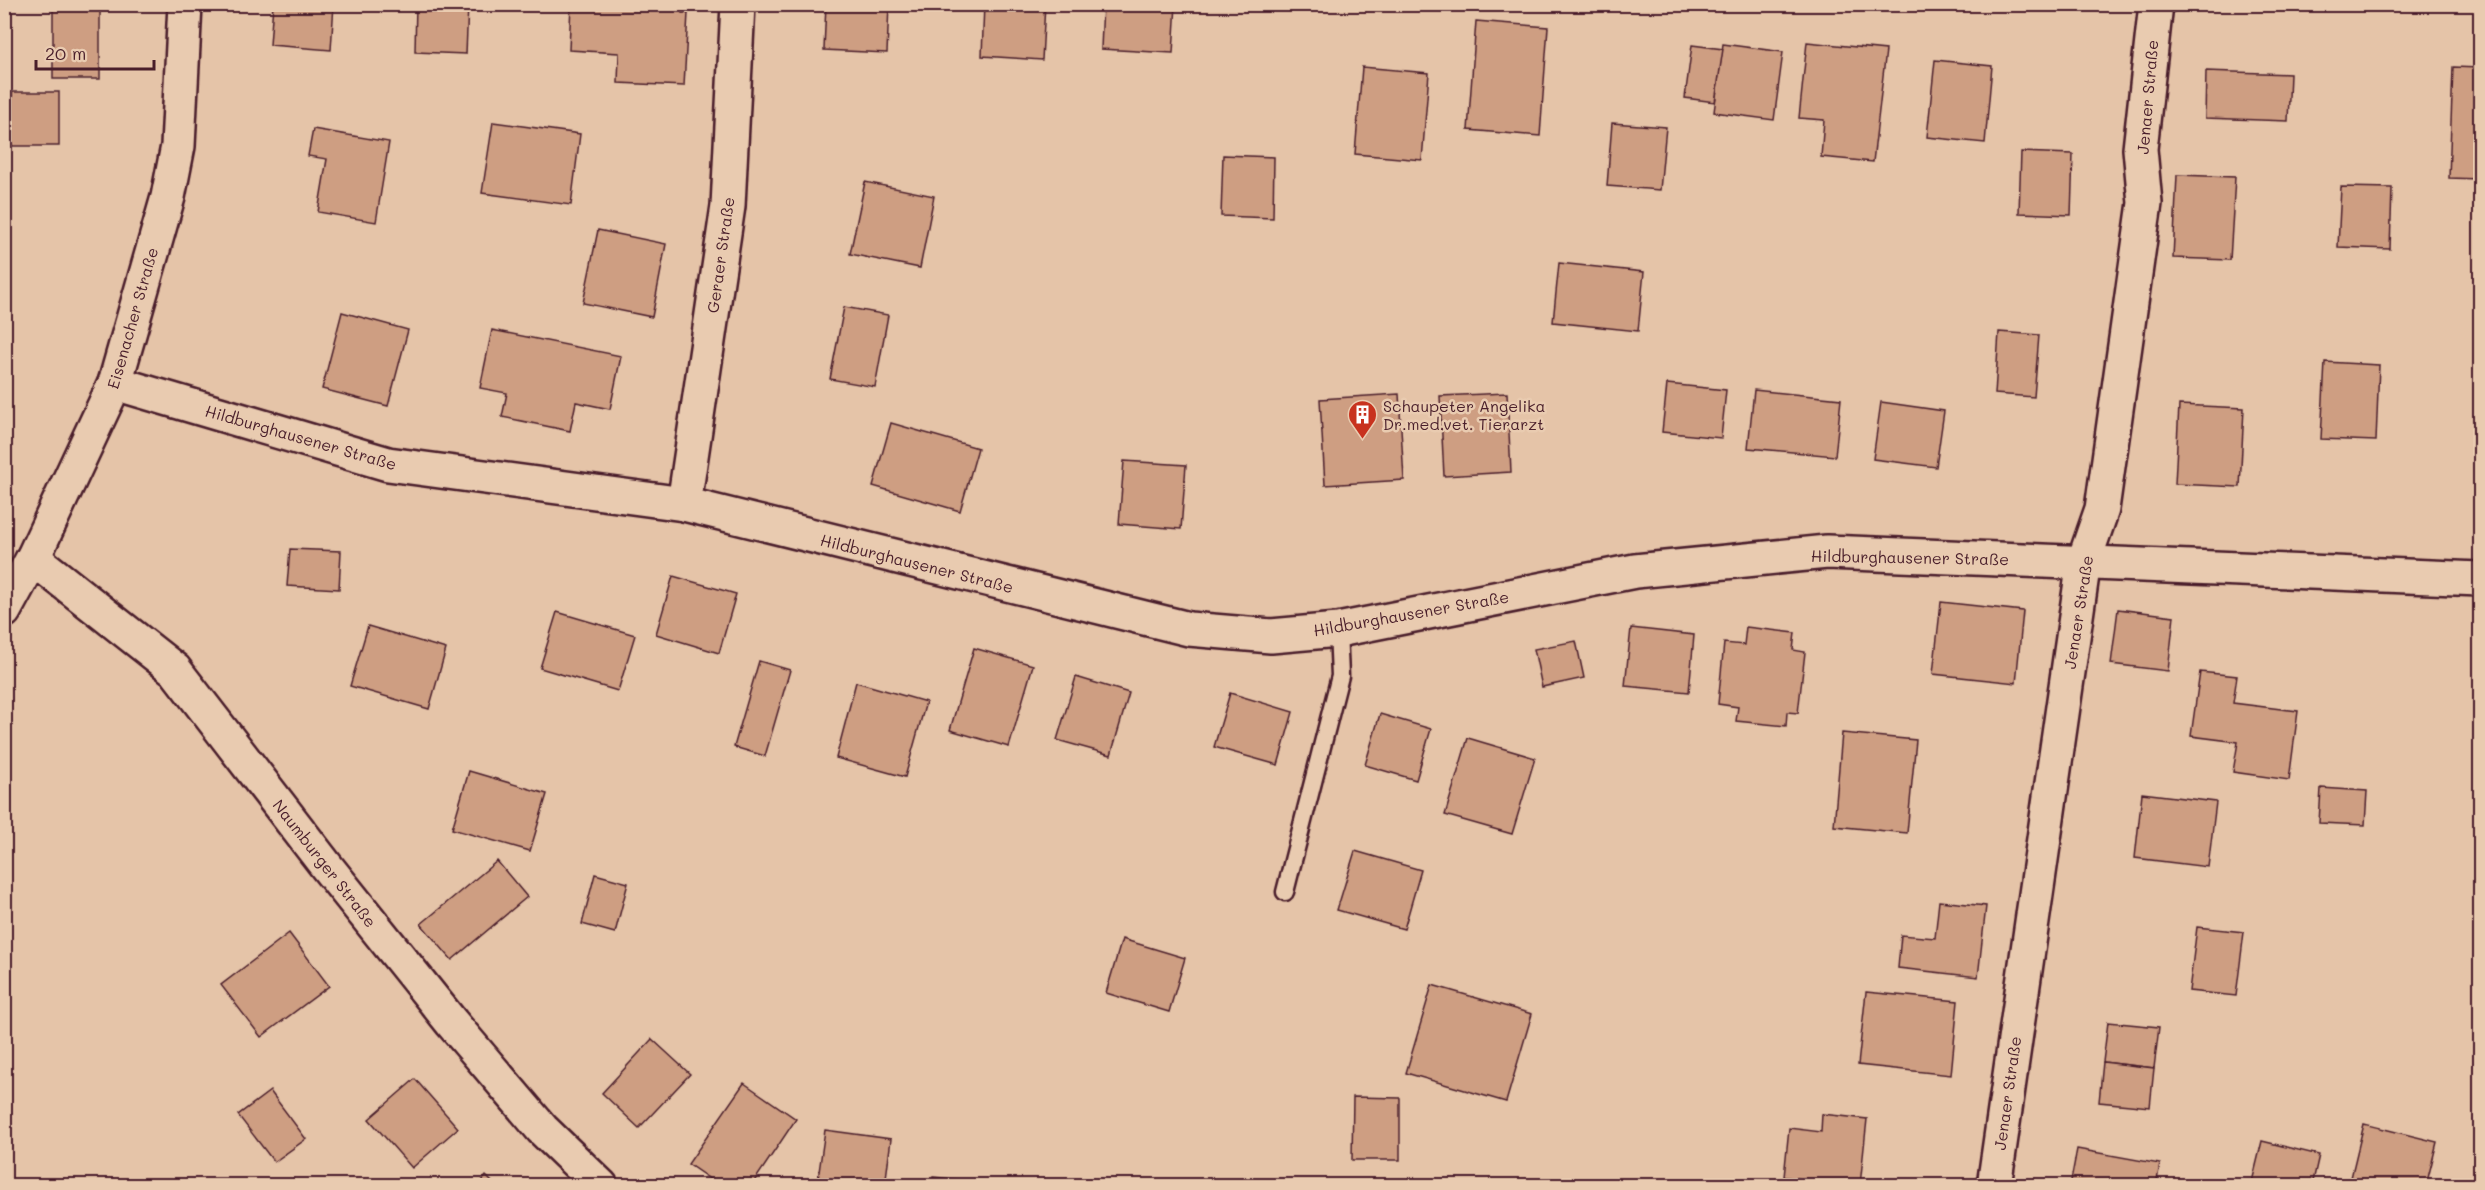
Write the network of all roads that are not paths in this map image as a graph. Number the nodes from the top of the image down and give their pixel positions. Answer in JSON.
{"nodes":[{"id":1,"x":185,"y":4,"type":"edge"},
{"id":2,"x":738,"y":4,"type":"edge"},
{"id":3,"x":2156,"y":4,"type":"edge"},
{"id":4,"x":115,"y":383,"type":"junction"},
{"id":5,"x":684,"y":504,"type":"junction"},
{"id":6,"x":33,"y":558,"type":"junction"},
{"id":7,"x":2084,"y":561,"type":"junction"},
{"id":8,"x":2481,"y":579,"type":"edge"},
{"id":9,"x":4,"y":611,"type":"edge"},
{"id":10,"x":1338,"y":630,"type":"junction"},
{"id":11,"x":1285,"y":892,"type":"dead end"},
{"id":12,"x":601,"y":1185,"type":"edge"},
{"id":13,"x":1994,"y":1185,"type":"edge"}],
"edges":[{"from":1,"to":4,"type":"street","name":"Eisenacher Straße"},
{"from":2,"to":5,"type":"street","name":"Geraer Straße"},
{"from":3,"to":7,"type":"street","name":"Jenaer Straße"},
{"from":4,"to":5,"type":"street","name":"Hildburghausener Straße"},
{"from":4,"to":6,"type":"street","name":"Eisenacher Straße"},
{"from":5,"to":10,"type":"street","name":"Hildburghausener Straße"},
{"from":6,"to":9,"type":"street","name":"Eisenacher Straße"},
{"from":6,"to":12,"type":"street","name":"Naumburger Straße"},
{"from":7,"to":8,"type":"street","name":"Hildburghausener Straße"},
{"from":7,"to":10,"type":"street","name":"Hildburghausener Straße"},
{"from":7,"to":13,"type":"street","name":"Jenaer Straße"},
{"from":10,"to":11,"type":"lane"}]}
